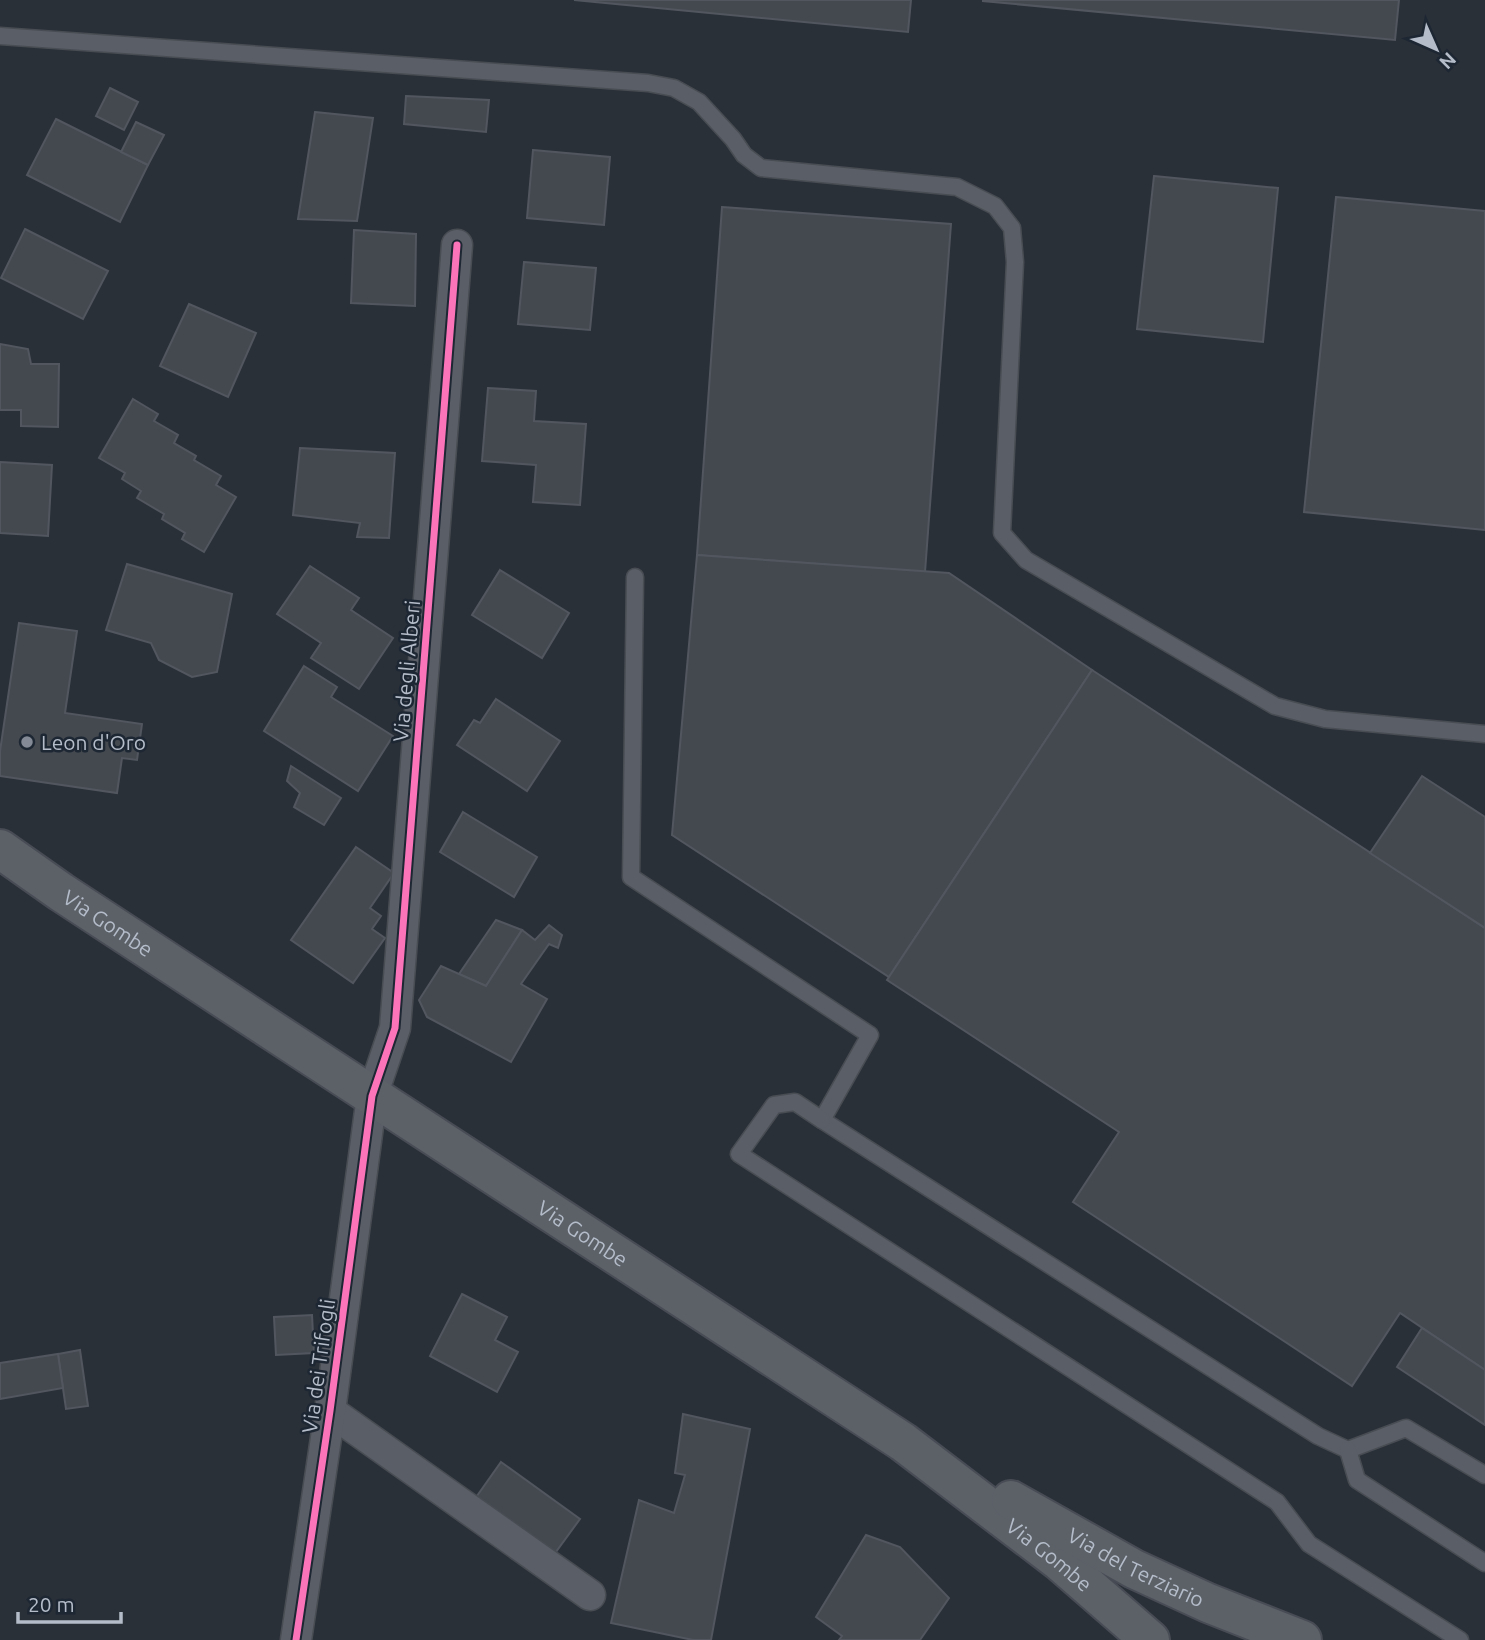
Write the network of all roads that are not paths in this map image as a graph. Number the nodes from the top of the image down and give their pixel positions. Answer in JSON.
{"nodes":[{"id":1,"x":0,"y":36,"type":"edge"},
{"id":2,"x":457,"y":246,"type":"dead end"},
{"id":3,"x":635,"y":577,"type":"dead end"},
{"id":4,"x":1485,"y":734,"type":"edge"},
{"id":5,"x":0,"y":849,"type":"edge"},
{"id":6,"x":0,"y":871,"type":"edge"},
{"id":7,"x":61,"y":892,"type":"junction"},
{"id":8,"x":372,"y":1096,"type":"junction"},
{"id":9,"x":822,"y":1120,"type":"junction"},
{"id":10,"x":330,"y":1411,"type":"junction"},
{"id":11,"x":903,"y":1442,"type":"junction"},
{"id":12,"x":1348,"y":1450,"type":"junction"},
{"id":13,"x":1485,"y":1475,"type":"edge"},
{"id":14,"x":1485,"y":1563,"type":"edge"},
{"id":15,"x":590,"y":1595,"type":"dead end"},
{"id":16,"x":296,"y":1640,"type":"edge"},
{"id":17,"x":1150,"y":1640,"type":"edge"},
{"id":18,"x":1302,"y":1640,"type":"edge"},
{"id":19,"x":1460,"y":1640,"type":"edge"}],
"edges":[{"from":1,"to":4,"type":"lane"},
{"from":2,"to":8,"type":"street","name":"Via degli Alberi"},
{"from":3,"to":9,"type":"lane"},
{"from":5,"to":7,"type":"main road","name":"Via Gombe"},
{"from":6,"to":7,"type":"main road"},
{"from":7,"to":8,"type":"main road","name":"Via Gombe"},
{"from":8,"to":10,"type":"street","name":"Via dei Trifogli"},
{"from":8,"to":11,"type":"main road","name":"Via Gombe"},
{"from":9,"to":12,"type":"lane"},
{"from":9,"to":19,"type":"lane"},
{"from":10,"to":15,"type":"street"},
{"from":10,"to":16,"type":"street","name":"Via dei Trifogli"},
{"from":11,"to":17,"type":"main road","name":"Via Gombe"},
{"from":11,"to":18,"type":"main road","name":"Via del Terziario"},
{"from":12,"to":13,"type":"lane"},
{"from":12,"to":14,"type":"lane"}]}
